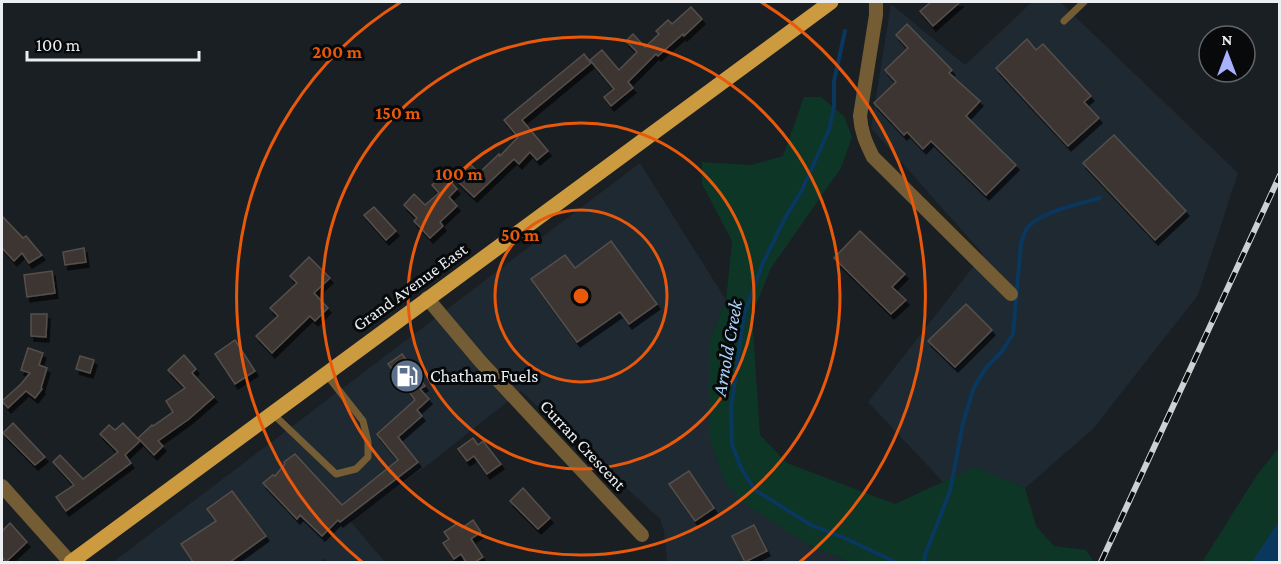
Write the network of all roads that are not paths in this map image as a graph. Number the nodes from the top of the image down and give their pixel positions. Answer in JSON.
{"nodes":[{"id":1,"x":831,"y":2,"type":"edge"},
{"id":2,"x":876,"y":2,"type":"edge"},
{"id":3,"x":1084,"y":2,"type":"edge"},
{"id":4,"x":1064,"y":21,"type":"dead end"},
{"id":5,"x":1011,"y":294,"type":"dead end"},
{"id":6,"x":427,"y":298,"type":"junction"},
{"id":7,"x":325,"y":373,"type":"junction"},
{"id":8,"x":272,"y":413,"type":"junction"},
{"id":9,"x":2,"y":486,"type":"edge"},
{"id":10,"x":642,"y":535,"type":"dead end"},
{"id":11,"x":70,"y":562,"type":"edge"}],
"edges":[{"from":1,"to":6,"type":"main road","name":"Grand Avenue East"},
{"from":2,"to":5,"type":"street"},
{"from":3,"to":4,"type":"lane"},
{"from":6,"to":7,"type":"main road","name":"Grand Avenue East"},
{"from":6,"to":10,"type":"street","name":"Curran Crescent"},
{"from":7,"to":8,"type":"main road","name":"Grand Avenue East"},
{"from":7,"to":8,"type":"lane"},
{"from":8,"to":11,"type":"main road","name":"Grand Avenue East"},
{"from":9,"to":11,"type":"street"}]}
